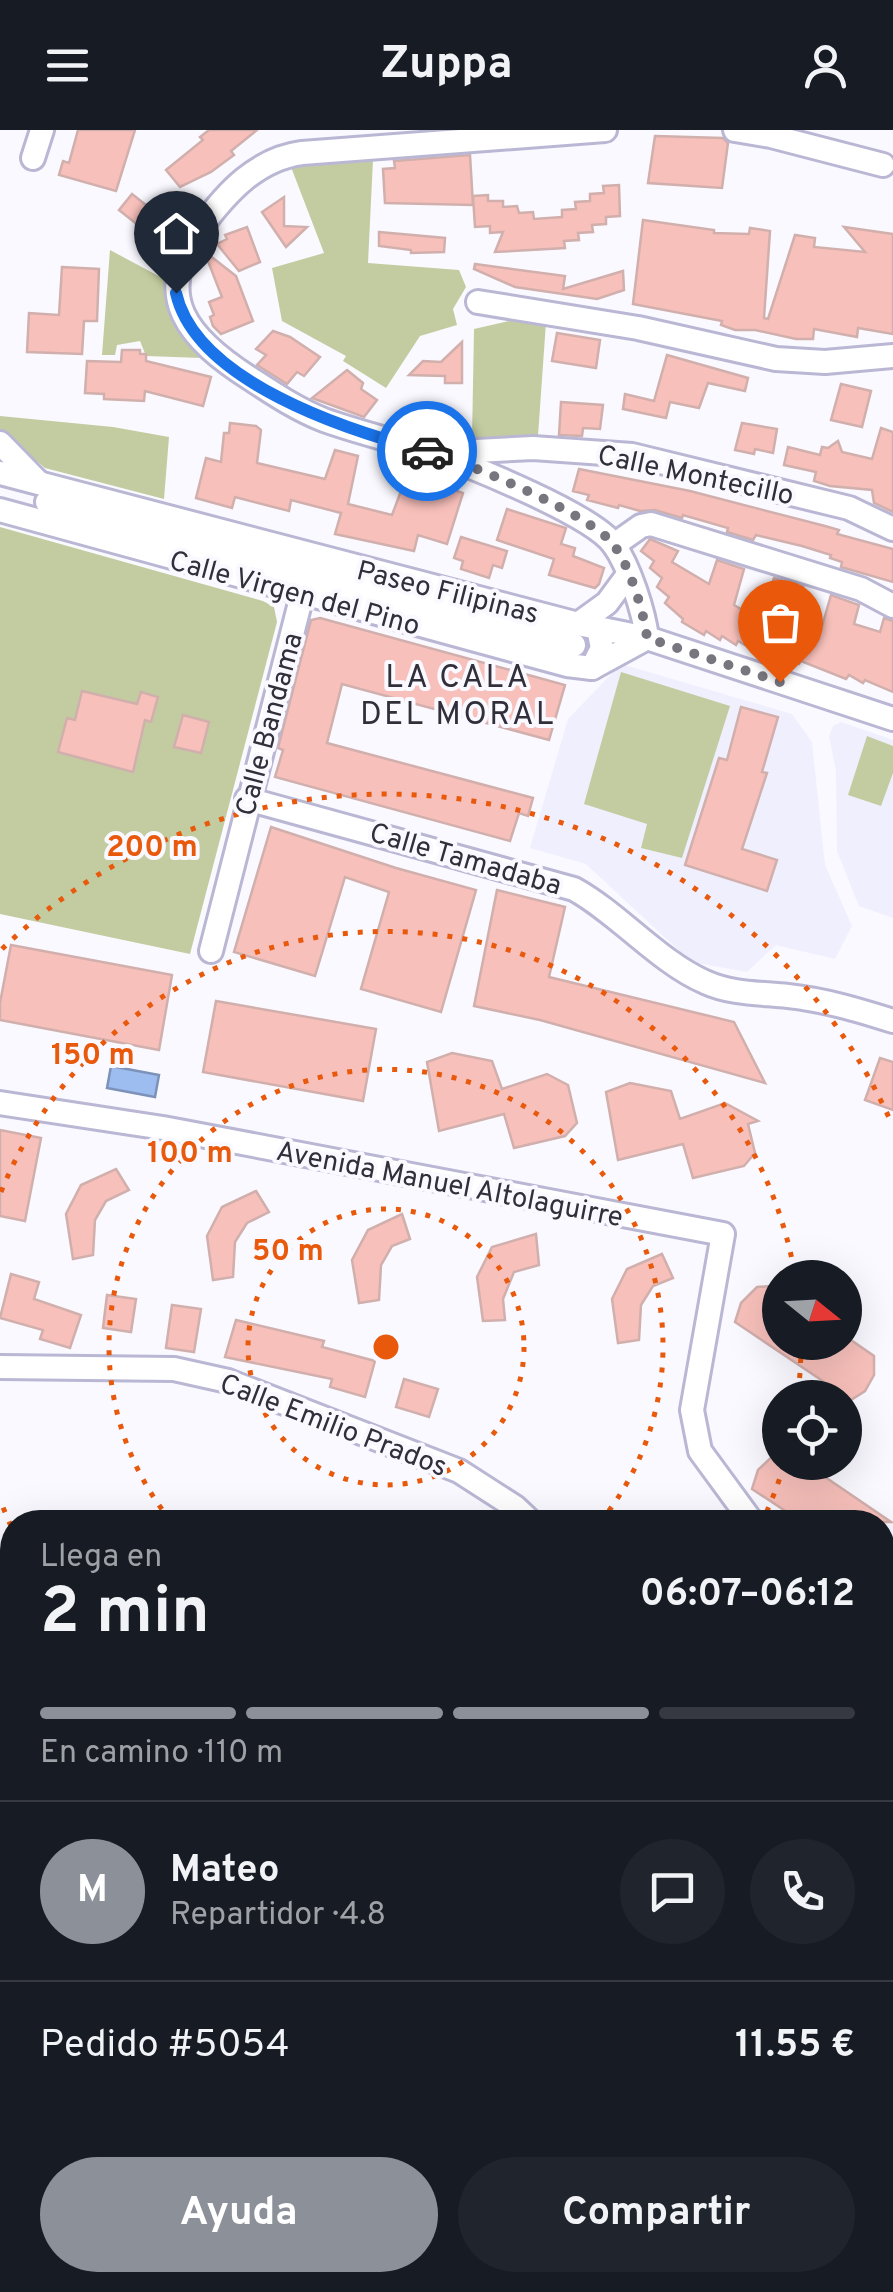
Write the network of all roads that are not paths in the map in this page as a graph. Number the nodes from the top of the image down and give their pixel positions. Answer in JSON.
{"nodes":[{"id":1,"x":42,"y":130,"type":"edge"},
{"id":2,"x":605,"y":130,"type":"edge"},
{"id":3,"x":735,"y":130,"type":"edge"},
{"id":4,"x":33,"y":158,"type":"dead end"},
{"id":5,"x":884,"y":165,"type":"dead end"},
{"id":6,"x":478,"y":302,"type":"dead end"},
{"id":7,"x":893,"y":356,"type":"edge"},
{"id":8,"x":0,"y":443,"type":"edge"},
{"id":9,"x":434,"y":453,"type":"junction"},
{"id":10,"x":0,"y":473,"type":"edge"},
{"id":11,"x":41,"y":484,"type":"junction"},
{"id":12,"x":0,"y":489,"type":"edge"},
{"id":13,"x":0,"y":510,"type":"edge"},
{"id":14,"x":893,"y":529,"type":"edge"},
{"id":15,"x":614,"y":545,"type":"junction"},
{"id":16,"x":293,"y":571,"type":"dead end"},
{"id":17,"x":312,"y":576,"type":"junction"},
{"id":18,"x":628,"y":576,"type":"junction"},
{"id":19,"x":893,"y":606,"type":"edge"},
{"id":20,"x":584,"y":632,"type":"junction"},
{"id":21,"x":647,"y":638,"type":"junction"},
{"id":22,"x":592,"y":668,"type":"junction"},
{"id":23,"x":893,"y":719,"type":"edge"},
{"id":24,"x":248,"y":799,"type":"junction"},
{"id":25,"x":211,"y":951,"type":"dead end"},
{"id":26,"x":893,"y":1021,"type":"edge"},
{"id":27,"x":0,"y":1103,"type":"edge"},
{"id":28,"x":0,"y":1367,"type":"edge"},
{"id":29,"x":518,"y":1510,"type":"edge"},
{"id":30,"x":743,"y":1510,"type":"edge"}],
"edges":[{"from":1,"to":4,"type":"street"},
{"from":2,"to":9,"type":"street"},
{"from":3,"to":5,"type":"street"},
{"from":6,"to":7,"type":"street"},
{"from":8,"to":11,"type":"street"},
{"from":9,"to":14,"type":"street","name":"Calle Montecillo"},
{"from":9,"to":15,"type":"street"},
{"from":10,"to":11,"type":"street","name":"Paseo Filipinas"},
{"from":11,"to":17,"type":"street","name":"Paseo Filipinas"},
{"from":12,"to":16,"type":"street"},
{"from":13,"to":17,"type":"street","name":"Calle Virgen del Pino"},
{"from":15,"to":18,"type":"street"},
{"from":15,"to":19,"type":"street"},
{"from":17,"to":20,"type":"street","name":"Paseo Filipinas"},
{"from":17,"to":22,"type":"street","name":"Calle Virgen del Pino"},
{"from":17,"to":24,"type":"street","name":"Calle Bandama"},
{"from":18,"to":20,"type":"street"},
{"from":18,"to":21,"type":"street"},
{"from":20,"to":21,"type":"street","name":"Paseo Filipinas"},
{"from":20,"to":22,"type":"street"},
{"from":21,"to":22,"type":"street"},
{"from":21,"to":23,"type":"street","name":"Paseo Filipinas"},
{"from":24,"to":25,"type":"street","name":"Calle Bandama"},
{"from":24,"to":26,"type":"street","name":"Calle Tamadaba"},
{"from":27,"to":30,"type":"street","name":"Avenida Manuel Altolaguirre"},
{"from":28,"to":29,"type":"street","name":"Calle Emilio Prados"}]}
